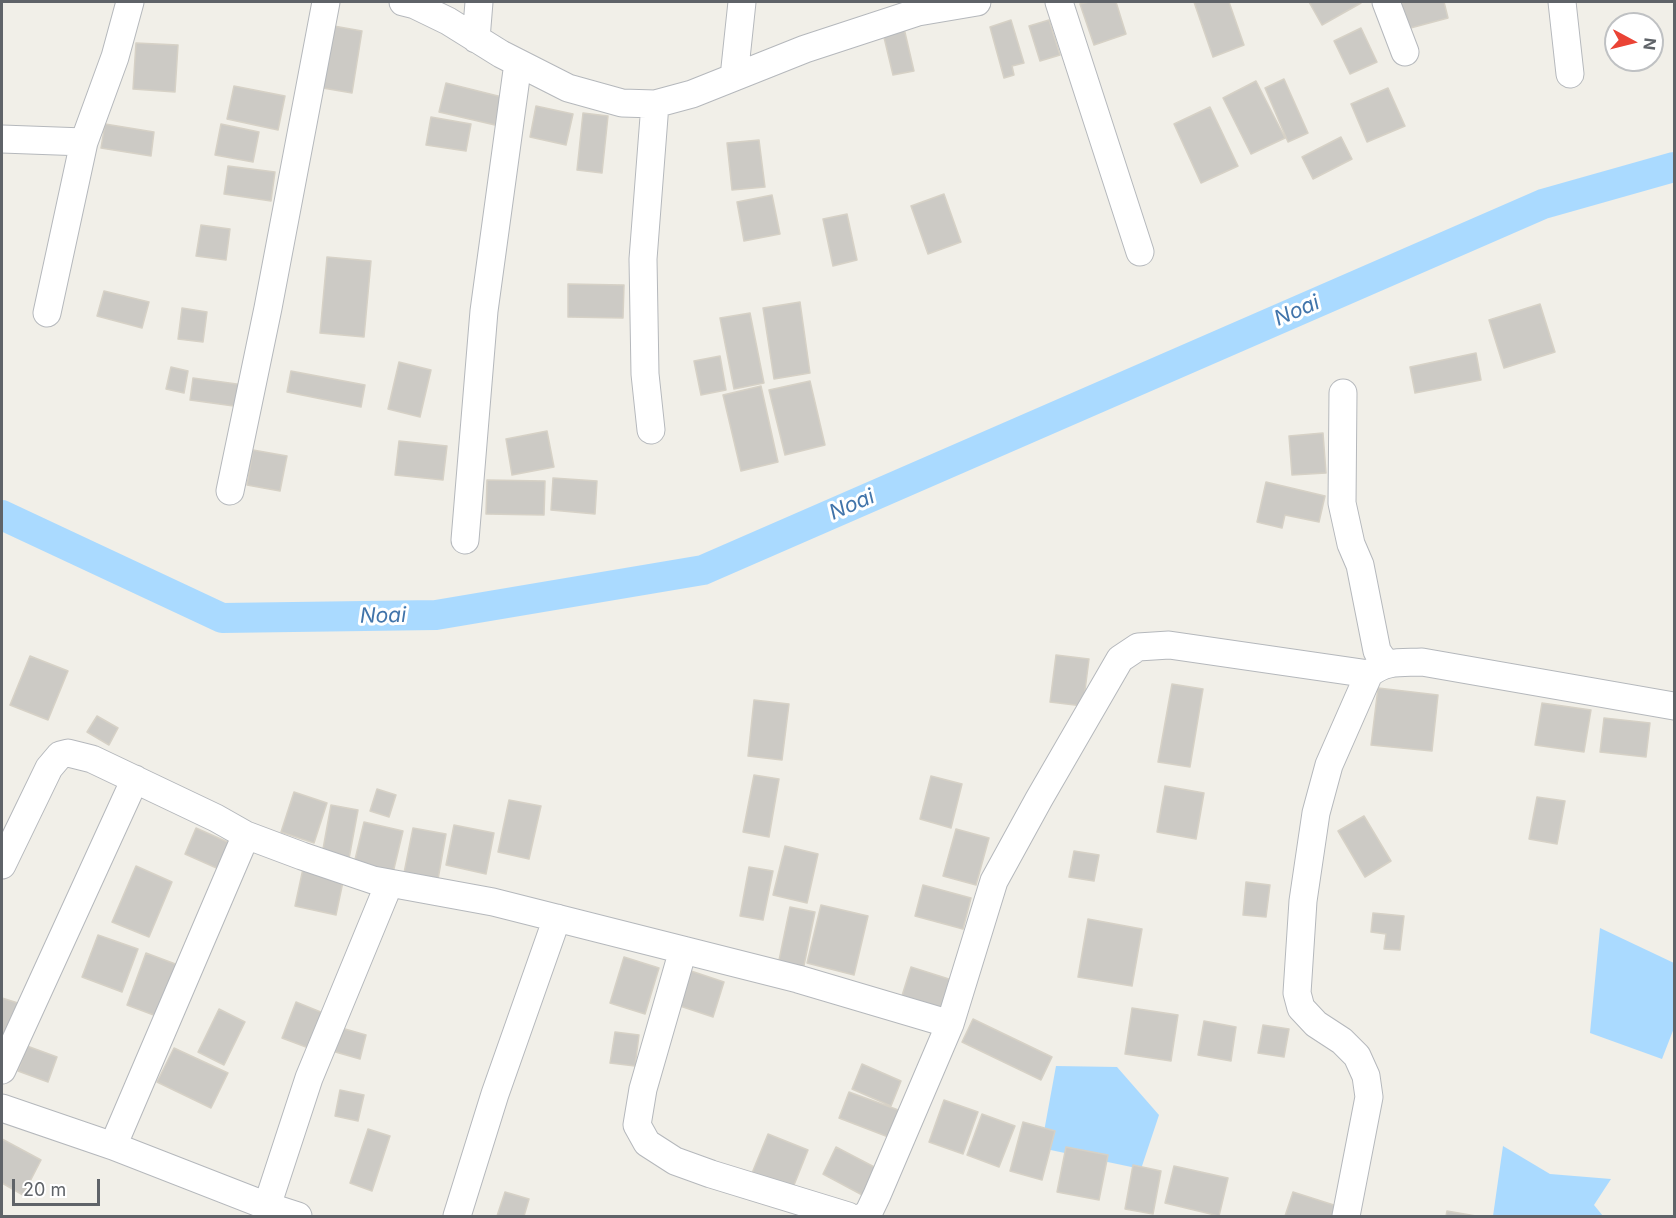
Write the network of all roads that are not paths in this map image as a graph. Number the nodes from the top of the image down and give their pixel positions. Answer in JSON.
{"nodes":[{"id":1,"x":130,"y":2,"type":"edge"},
{"id":2,"x":326,"y":2,"type":"edge"},
{"id":3,"x":403,"y":2,"type":"edge"},
{"id":4,"x":479,"y":2,"type":"edge"},
{"id":5,"x":742,"y":2,"type":"edge"},
{"id":6,"x":977,"y":2,"type":"edge"},
{"id":7,"x":1059,"y":2,"type":"edge"},
{"id":8,"x":1386,"y":2,"type":"edge"},
{"id":9,"x":1563,"y":2,"type":"edge"},
{"id":10,"x":944,"y":4,"type":"edge"},
{"id":11,"x":476,"y":39,"type":"junction"},
{"id":12,"x":1405,"y":52,"type":"dead end"},
{"id":13,"x":518,"y":63,"type":"junction"},
{"id":14,"x":1570,"y":74,"type":"dead end"},
{"id":15,"x":734,"y":77,"type":"junction"},
{"id":16,"x":655,"y":104,"type":"junction"},
{"id":17,"x":2,"y":139,"type":"edge"},
{"id":18,"x":84,"y":142,"type":"junction"},
{"id":19,"x":1140,"y":252,"type":"dead end"},
{"id":20,"x":47,"y":313,"type":"dead end"},
{"id":21,"x":1343,"y":393,"type":"dead end"},
{"id":22,"x":651,"y":430,"type":"dead end"},
{"id":23,"x":230,"y":491,"type":"dead end"},
{"id":24,"x":465,"y":540,"type":"dead end"},
{"id":25,"x":1377,"y":669,"type":"junction"},
{"id":26,"x":1674,"y":706,"type":"edge"},
{"id":27,"x":135,"y":779,"type":"junction"},
{"id":28,"x":246,"y":835,"type":"junction"},
{"id":29,"x":2,"y":865,"type":"edge"},
{"id":30,"x":389,"y":884,"type":"junction"},
{"id":31,"x":557,"y":918,"type":"junction"},
{"id":32,"x":683,"y":950,"type":"junction"},
{"id":33,"x":950,"y":1024,"type":"junction"},
{"id":34,"x":2,"y":1070,"type":"edge"},
{"id":35,"x":2,"y":1108,"type":"edge"},
{"id":36,"x":113,"y":1146,"type":"junction"},
{"id":37,"x":267,"y":1206,"type":"junction"},
{"id":38,"x":298,"y":1216,"type":"edge"},
{"id":39,"x":457,"y":1216,"type":"edge"},
{"id":40,"x":848,"y":1216,"type":"edge"},
{"id":41,"x":864,"y":1216,"type":"edge"},
{"id":42,"x":1346,"y":1216,"type":"edge"}],
"edges":[{"from":1,"to":18,"type":"street"},
{"from":2,"to":23,"type":"street"},
{"from":3,"to":11,"type":"street"},
{"from":4,"to":11,"type":"street"},
{"from":5,"to":15,"type":"street"},
{"from":6,"to":10,"type":"street"},
{"from":7,"to":19,"type":"street"},
{"from":8,"to":12,"type":"street"},
{"from":9,"to":14,"type":"street"},
{"from":10,"to":15,"type":"street"},
{"from":11,"to":13,"type":"street"},
{"from":13,"to":16,"type":"street"},
{"from":13,"to":24,"type":"street"},
{"from":15,"to":16,"type":"street"},
{"from":16,"to":22,"type":"street"},
{"from":17,"to":18,"type":"street"},
{"from":18,"to":20,"type":"street"},
{"from":21,"to":25,"type":"street"},
{"from":25,"to":26,"type":"street"},
{"from":25,"to":33,"type":"street"},
{"from":25,"to":42,"type":"street"},
{"from":27,"to":28,"type":"street"},
{"from":27,"to":29,"type":"street"},
{"from":27,"to":34,"type":"street"},
{"from":28,"to":30,"type":"street"},
{"from":28,"to":36,"type":"street"},
{"from":30,"to":31,"type":"street"},
{"from":30,"to":37,"type":"street"},
{"from":31,"to":32,"type":"street"},
{"from":31,"to":39,"type":"street"},
{"from":32,"to":33,"type":"street"},
{"from":32,"to":40,"type":"street"},
{"from":33,"to":41,"type":"street"},
{"from":35,"to":36,"type":"street"},
{"from":36,"to":37,"type":"street"},
{"from":37,"to":38,"type":"street"}]}
